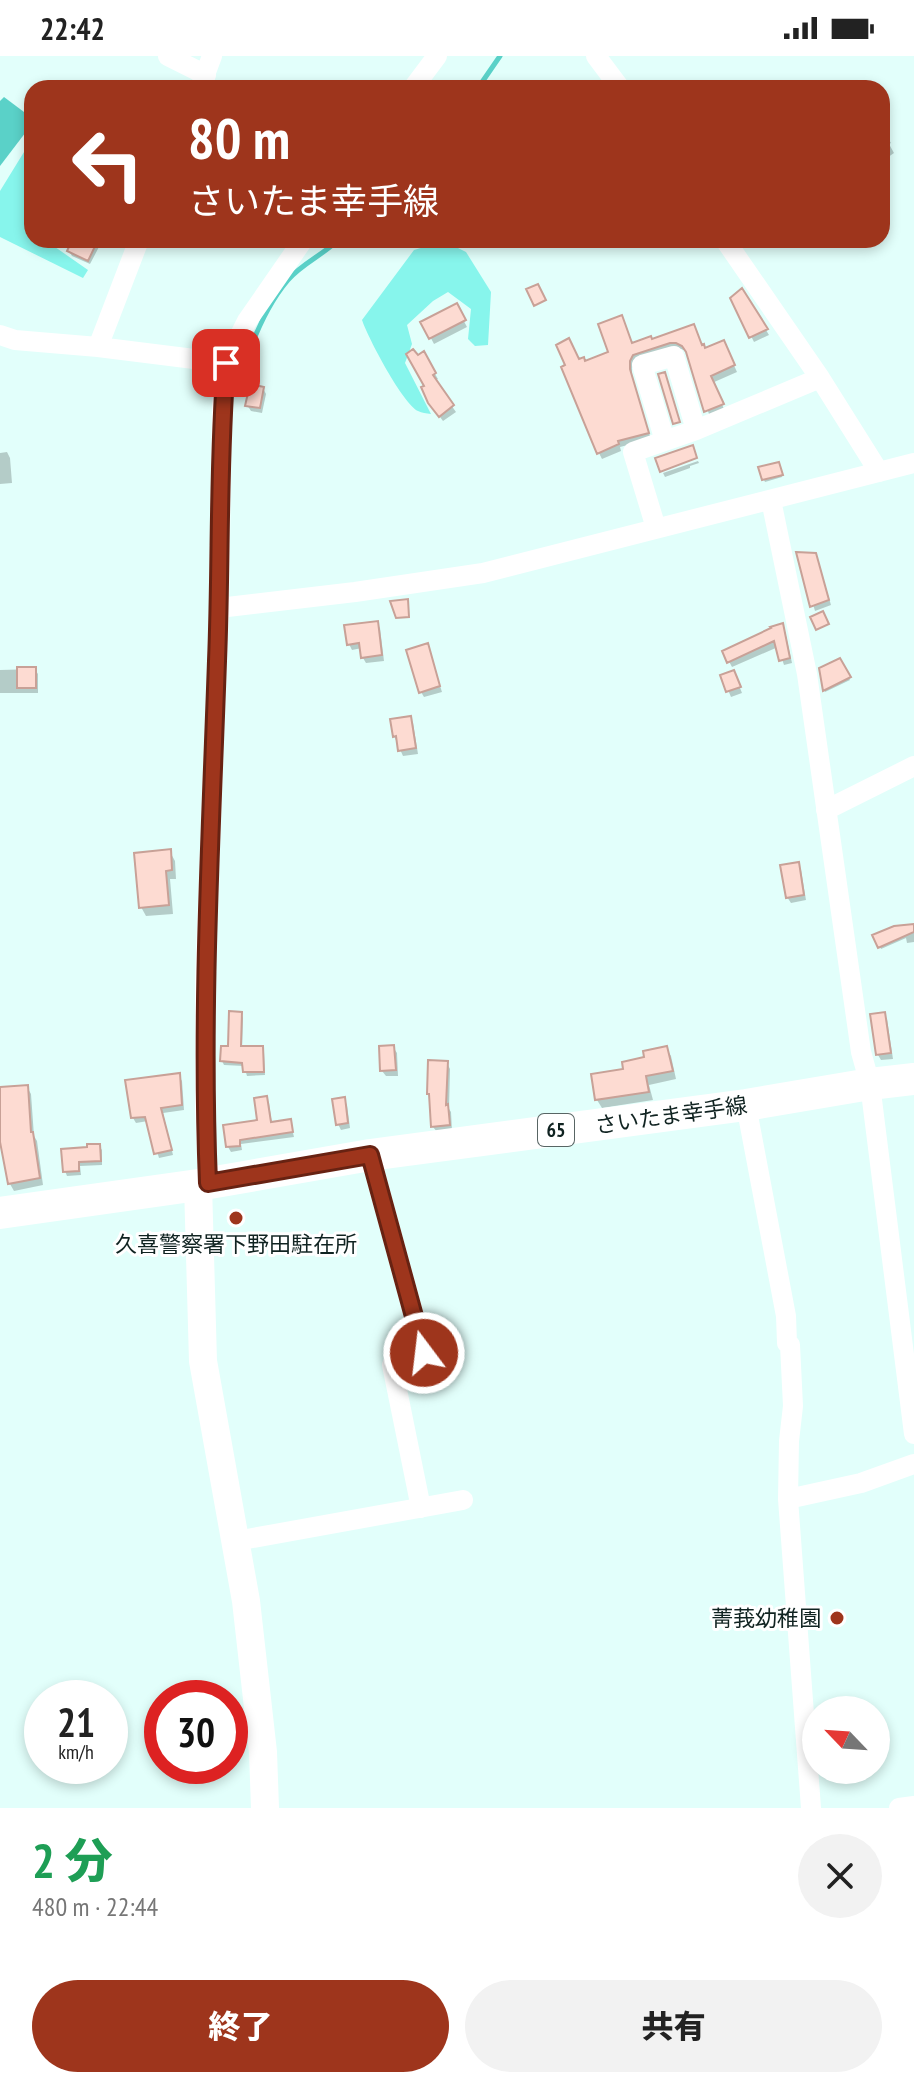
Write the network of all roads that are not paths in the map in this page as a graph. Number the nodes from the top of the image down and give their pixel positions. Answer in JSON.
{"nodes":[{"id":1,"x":168,"y":56,"type":"edge"},
{"id":2,"x":437,"y":56,"type":"edge"},
{"id":3,"x":596,"y":56,"type":"edge"},
{"id":4,"x":206,"y":73,"type":"edge"},
{"id":5,"x":419,"y":80,"type":"edge"},
{"id":6,"x":614,"y":80,"type":"edge"},
{"id":7,"x":136,"y":248,"type":"edge"},
{"id":8,"x":297,"y":248,"type":"edge"},
{"id":9,"x":731,"y":248,"type":"edge"},
{"id":10,"x":0,"y":335,"type":"edge"},
{"id":11,"x":98,"y":347,"type":"junction"},
{"id":12,"x":226,"y":363,"type":"junction"},
{"id":13,"x":820,"y":378,"type":"junction"},
{"id":14,"x":696,"y":430,"type":"junction"},
{"id":15,"x":665,"y":441,"type":"junction"},
{"id":16,"x":914,"y":463,"type":"edge"},
{"id":17,"x":879,"y":472,"type":"junction"},
{"id":18,"x":771,"y":500,"type":"junction"},
{"id":19,"x":656,"y":528,"type":"junction"},
{"id":20,"x":219,"y":608,"type":"junction"},
{"id":21,"x":914,"y":766,"type":"edge"},
{"id":22,"x":826,"y":810,"type":"junction"},
{"id":23,"x":914,"y":1079,"type":"edge"},
{"id":24,"x":870,"y":1084,"type":"junction"},
{"id":25,"x":746,"y":1105,"type":"junction"},
{"id":26,"x":370,"y":1155,"type":"junction"},
{"id":27,"x":203,"y":1184,"type":"junction"},
{"id":28,"x":0,"y":1213,"type":"edge"},
{"id":29,"x":914,"y":1434,"type":"edge"},
{"id":30,"x":914,"y":1464,"type":"edge"},
{"id":31,"x":788,"y":1499,"type":"junction"},
{"id":32,"x":463,"y":1500,"type":"dead end"},
{"id":33,"x":421,"y":1508,"type":"junction"},
{"id":34,"x":236,"y":1541,"type":"junction"},
{"id":35,"x":914,"y":1806,"type":"edge"},
{"id":36,"x":265,"y":1808,"type":"edge"},
{"id":37,"x":811,"y":1808,"type":"edge"},
{"id":38,"x":899,"y":1808,"type":"edge"}],
"edges":[{"from":1,"to":4,"type":"street"},
{"from":2,"to":5,"type":"street"},
{"from":3,"to":6,"type":"street"},
{"from":7,"to":11,"type":"street"},
{"from":8,"to":12,"type":"street"},
{"from":9,"to":13,"type":"street"},
{"from":10,"to":11,"type":"street"},
{"from":11,"to":12,"type":"street"},
{"from":12,"to":20,"type":"street"},
{"from":13,"to":14,"type":"street"},
{"from":13,"to":17,"type":"street"},
{"from":14,"to":15,"type":"street"},
{"from":14,"to":15,"type":"street"},
{"from":15,"to":19,"type":"street"},
{"from":16,"to":17,"type":"street"},
{"from":17,"to":18,"type":"street"},
{"from":18,"to":19,"type":"street"},
{"from":18,"to":22,"type":"street"},
{"from":19,"to":20,"type":"street"},
{"from":20,"to":27,"type":"street"},
{"from":21,"to":22,"type":"street"},
{"from":22,"to":24,"type":"street"},
{"from":23,"to":24,"type":"main road","name":"さいたま幸手線","number":"65"},
{"from":24,"to":25,"type":"main road","name":"さいたま幸手線","number":"65"},
{"from":24,"to":29,"type":"street"},
{"from":25,"to":26,"type":"main road","name":"さいたま幸手線","number":"65"},
{"from":25,"to":31,"type":"street"},
{"from":26,"to":27,"type":"main road","name":"さいたま幸手線","number":"65"},
{"from":26,"to":33,"type":"street"},
{"from":27,"to":28,"type":"main road","name":"さいたま幸手線","number":"65"},
{"from":27,"to":34,"type":"street"},
{"from":30,"to":31,"type":"street"},
{"from":31,"to":37,"type":"street"},
{"from":32,"to":33,"type":"street"},
{"from":33,"to":34,"type":"street"},
{"from":34,"to":36,"type":"street"},
{"from":35,"to":38,"type":"street"}]}
